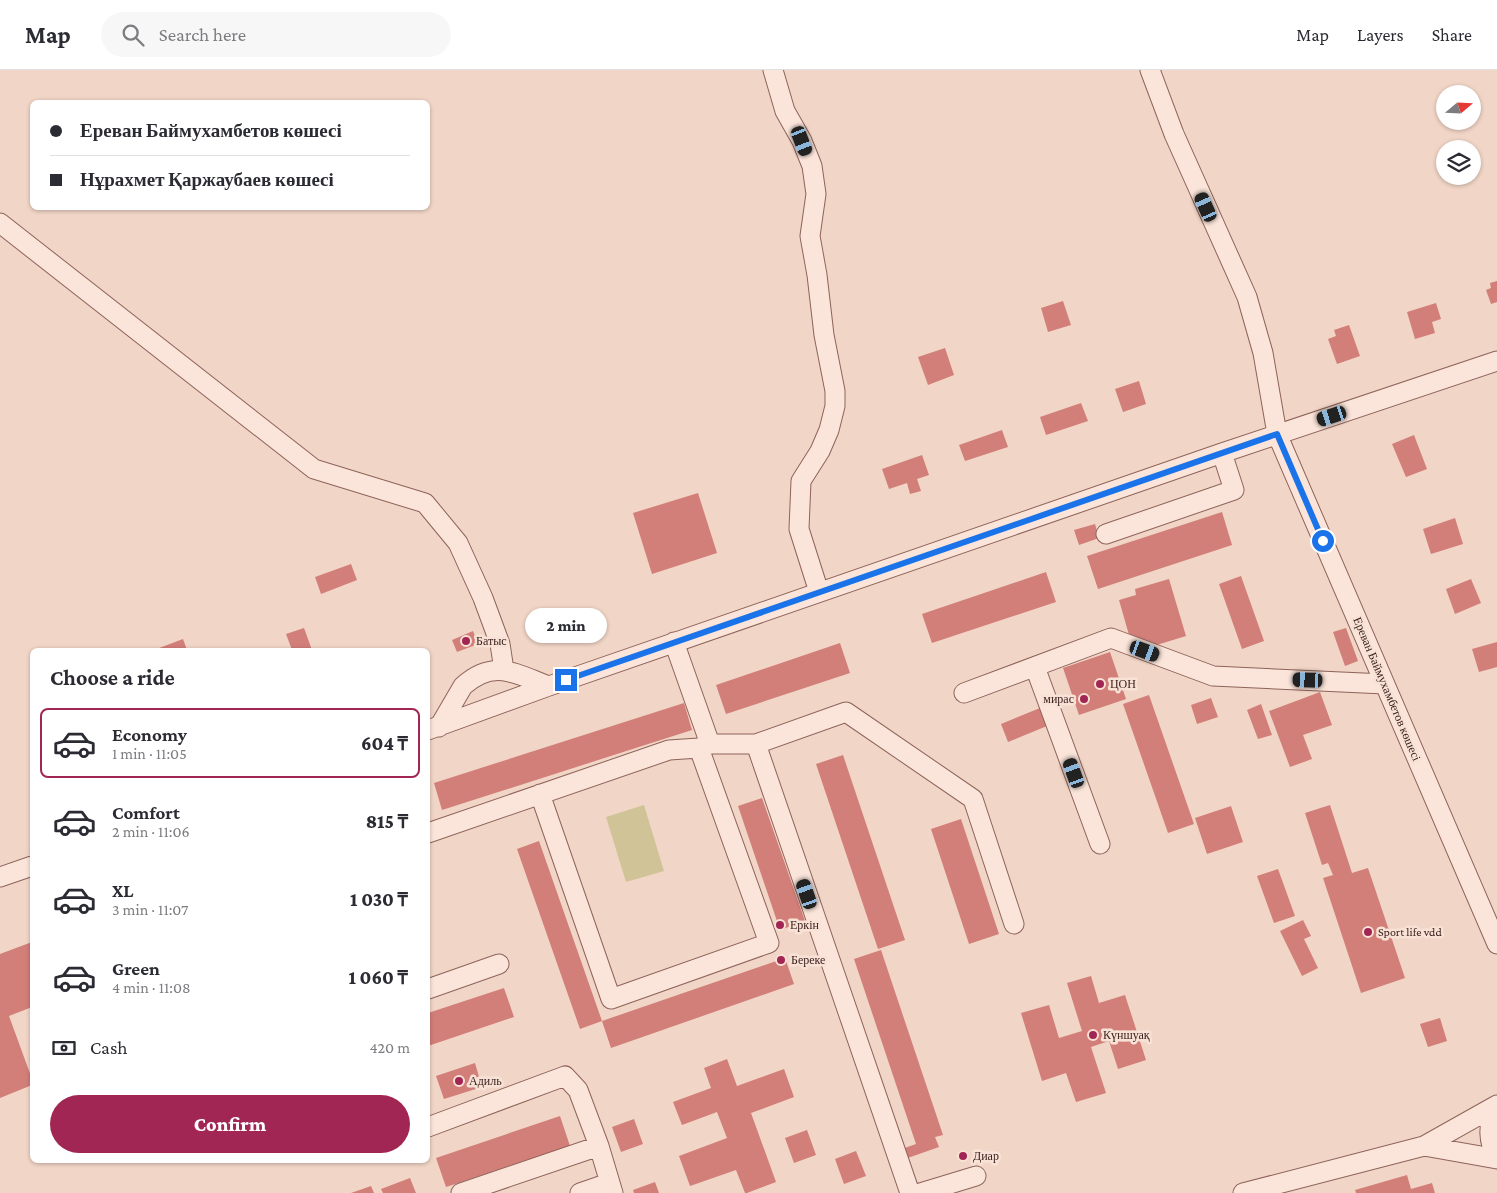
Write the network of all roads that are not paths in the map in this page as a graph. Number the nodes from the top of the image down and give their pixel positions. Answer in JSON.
{"nodes":[{"id":1,"x":773,"y":70,"type":"edge"},
{"id":2,"x":1150,"y":70,"type":"edge"},
{"id":3,"x":0,"y":223,"type":"edge"},
{"id":4,"x":1497,"y":361,"type":"edge"},
{"id":5,"x":1277,"y":434,"type":"junction"},
{"id":6,"x":1222,"y":453,"type":"junction"},
{"id":7,"x":1106,"y":534,"type":"dead end"},
{"id":8,"x":819,"y":592,"type":"junction"},
{"id":9,"x":674,"y":642,"type":"junction"},
{"id":10,"x":1035,"y":667,"type":"junction"},
{"id":11,"x":504,"y":670,"type":"junction"},
{"id":12,"x":1385,"y":684,"type":"junction"},
{"id":13,"x":548,"y":686,"type":"junction"},
{"id":14,"x":964,"y":693,"type":"dead end"},
{"id":15,"x":433,"y":729,"type":"edge"},
{"id":16,"x":756,"y":744,"type":"junction"},
{"id":17,"x":704,"y":746,"type":"junction"},
{"id":18,"x":540,"y":794,"type":"junction"},
{"id":19,"x":430,"y":832,"type":"edge"},
{"id":20,"x":1100,"y":844,"type":"dead end"},
{"id":21,"x":30,"y":867,"type":"edge"},
{"id":22,"x":0,"y":877,"type":"edge"},
{"id":23,"x":1014,"y":924,"type":"dead end"},
{"id":24,"x":1497,"y":944,"type":"edge"},
{"id":25,"x":499,"y":964,"type":"dead end"},
{"id":26,"x":430,"y":988,"type":"edge"},
{"id":27,"x":1497,"y":1107,"type":"edge"},
{"id":28,"x":430,"y":1125,"type":"edge"},
{"id":29,"x":599,"y":1146,"type":"junction"},
{"id":30,"x":1424,"y":1146,"type":"junction"},
{"id":31,"x":1497,"y":1158,"type":"edge"},
{"id":32,"x":976,"y":1176,"type":"dead end"},
{"id":33,"x":611,"y":1188,"type":"edge"},
{"id":34,"x":462,"y":1193,"type":"edge"},
{"id":35,"x":580,"y":1193,"type":"edge"},
{"id":36,"x":910,"y":1193,"type":"edge"},
{"id":37,"x":920,"y":1193,"type":"edge"},
{"id":38,"x":1242,"y":1193,"type":"edge"}],
"edges":[{"from":1,"to":8,"type":"street"},
{"from":2,"to":5,"type":"street","name":"Ереван Баймухамбетов көшесі"},
{"from":3,"to":11,"type":"street"},
{"from":4,"to":5,"type":"street"},
{"from":5,"to":6,"type":"street"},
{"from":5,"to":12,"type":"street","name":"Ереван Баймухамбетов көшесі"},
{"from":6,"to":7,"type":"street"},
{"from":6,"to":8,"type":"street"},
{"from":8,"to":9,"type":"street"},
{"from":9,"to":13,"type":"street"},
{"from":9,"to":17,"type":"street"},
{"from":10,"to":12,"type":"street"},
{"from":10,"to":14,"type":"street"},
{"from":10,"to":20,"type":"street"},
{"from":11,"to":13,"type":"street"},
{"from":11,"to":15,"type":"street"},
{"from":12,"to":24,"type":"street","name":"Ереван Баймухамбетов көшесі"},
{"from":13,"to":15,"type":"street"},
{"from":16,"to":17,"type":"street"},
{"from":16,"to":23,"type":"street"},
{"from":16,"to":36,"type":"street"},
{"from":17,"to":18,"type":"street"},
{"from":17,"to":18,"type":"street"},
{"from":18,"to":19,"type":"street"},
{"from":21,"to":22,"type":"street"},
{"from":25,"to":26,"type":"street"},
{"from":27,"to":30,"type":"street"},
{"from":27,"to":31,"type":"street"},
{"from":28,"to":29,"type":"street"},
{"from":29,"to":33,"type":"street"},
{"from":29,"to":34,"type":"street"},
{"from":30,"to":31,"type":"street"},
{"from":30,"to":38,"type":"street"},
{"from":32,"to":37,"type":"street"},
{"from":33,"to":35,"type":"street"}]}
